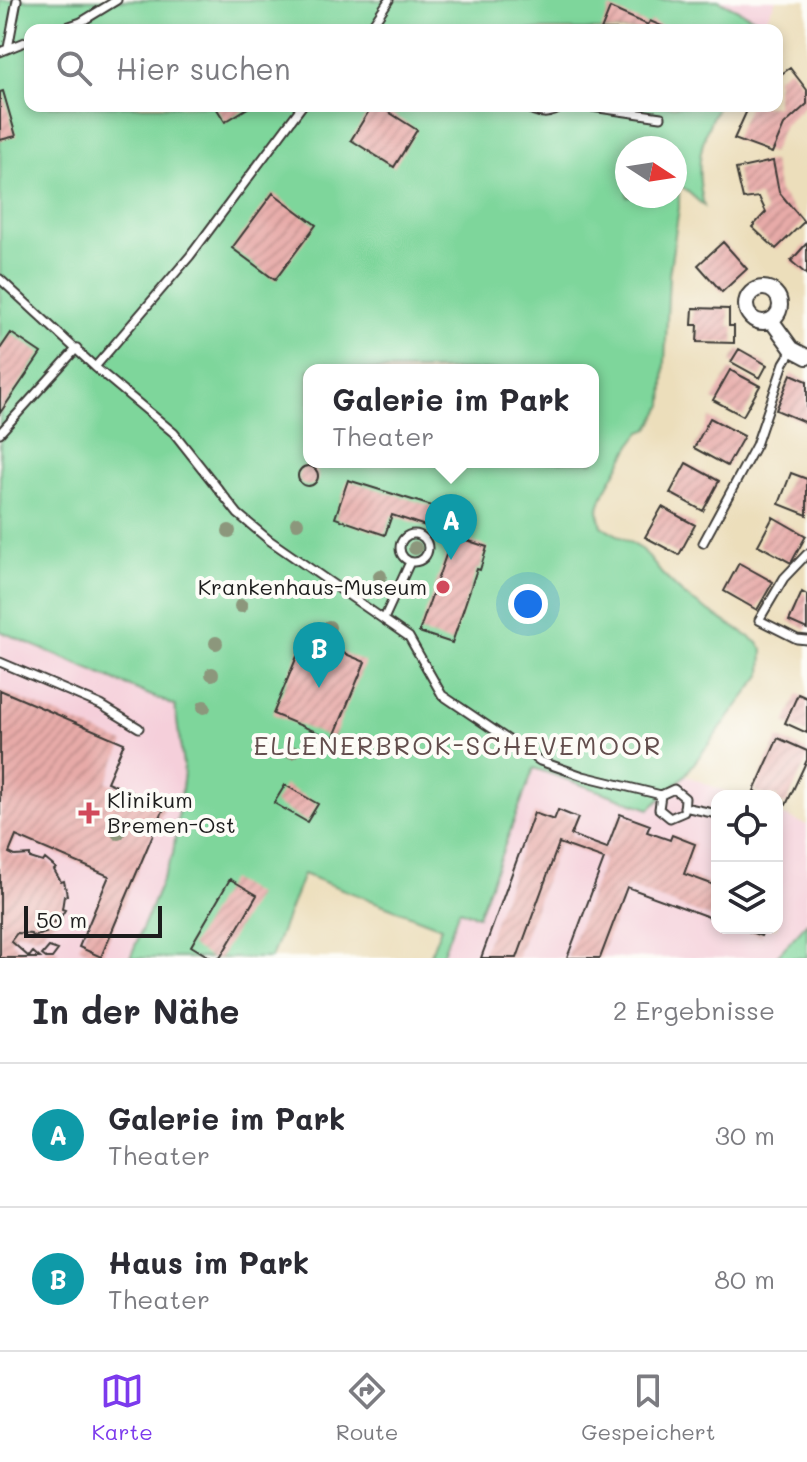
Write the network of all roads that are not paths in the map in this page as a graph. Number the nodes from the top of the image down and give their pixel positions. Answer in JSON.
{"nodes":[{"id":1,"x":17,"y":0,"type":"edge"},
{"id":2,"x":117,"y":0,"type":"edge"},
{"id":3,"x":389,"y":0,"type":"edge"},
{"id":4,"x":75,"y":24,"type":"edge"},
{"id":5,"x":373,"y":24,"type":"edge"},
{"id":6,"x":24,"y":42,"type":"edge"},
{"id":7,"x":4,"y":50,"type":"edge"},
{"id":8,"x":298,"y":112,"type":"edge"},
{"id":9,"x":626,"y":112,"type":"edge"},
{"id":10,"x":661,"y":117,"type":"dead end"},
{"id":11,"x":0,"y":279,"type":"edge"},
{"id":12,"x":771,"y":320,"type":"dead end"},
{"id":13,"x":77,"y":348,"type":"junction"},
{"id":14,"x":792,"y":349,"type":"junction"},
{"id":15,"x":807,"y":357,"type":"edge"},
{"id":16,"x":95,"y":367,"type":"junction"},
{"id":17,"x":0,"y":433,"type":"edge"},
{"id":18,"x":703,"y":543,"type":"dead end"},
{"id":19,"x":807,"y":554,"type":"edge"},
{"id":20,"x":410,"y":562,"type":"junction"},
{"id":21,"x":384,"y":619,"type":"junction"},
{"id":22,"x":807,"y":640,"type":"edge"},
{"id":23,"x":0,"y":662,"type":"edge"},
{"id":24,"x":139,"y":728,"type":"dead end"},
{"id":25,"x":661,"y":795,"type":"junction"},
{"id":26,"x":684,"y":807,"type":"junction"},
{"id":27,"x":711,"y":812,"type":"edge"}],
"edges":[{"from":1,"to":7,"type":"lane"},
{"from":2,"to":4,"type":"lane"},
{"from":3,"to":5,"type":"lane"},
{"from":6,"to":7,"type":"lane"},
{"from":8,"to":16,"type":"lane"},
{"from":9,"to":10,"type":"lane"},
{"from":11,"to":13,"type":"lane"},
{"from":12,"to":14,"type":"street"},
{"from":13,"to":16,"type":"lane"},
{"from":13,"to":17,"type":"lane"},
{"from":14,"to":15,"type":"street"},
{"from":14,"to":18,"type":"lane"},
{"from":16,"to":21,"type":"lane"},
{"from":19,"to":22,"type":"lane"},
{"from":20,"to":20,"type":"lane"},
{"from":20,"to":21,"type":"lane"},
{"from":21,"to":25,"type":"lane"},
{"from":23,"to":24,"type":"lane"},
{"from":25,"to":26,"type":"lane"},
{"from":25,"to":26,"type":"lane"},
{"from":26,"to":27,"type":"lane"}]}
